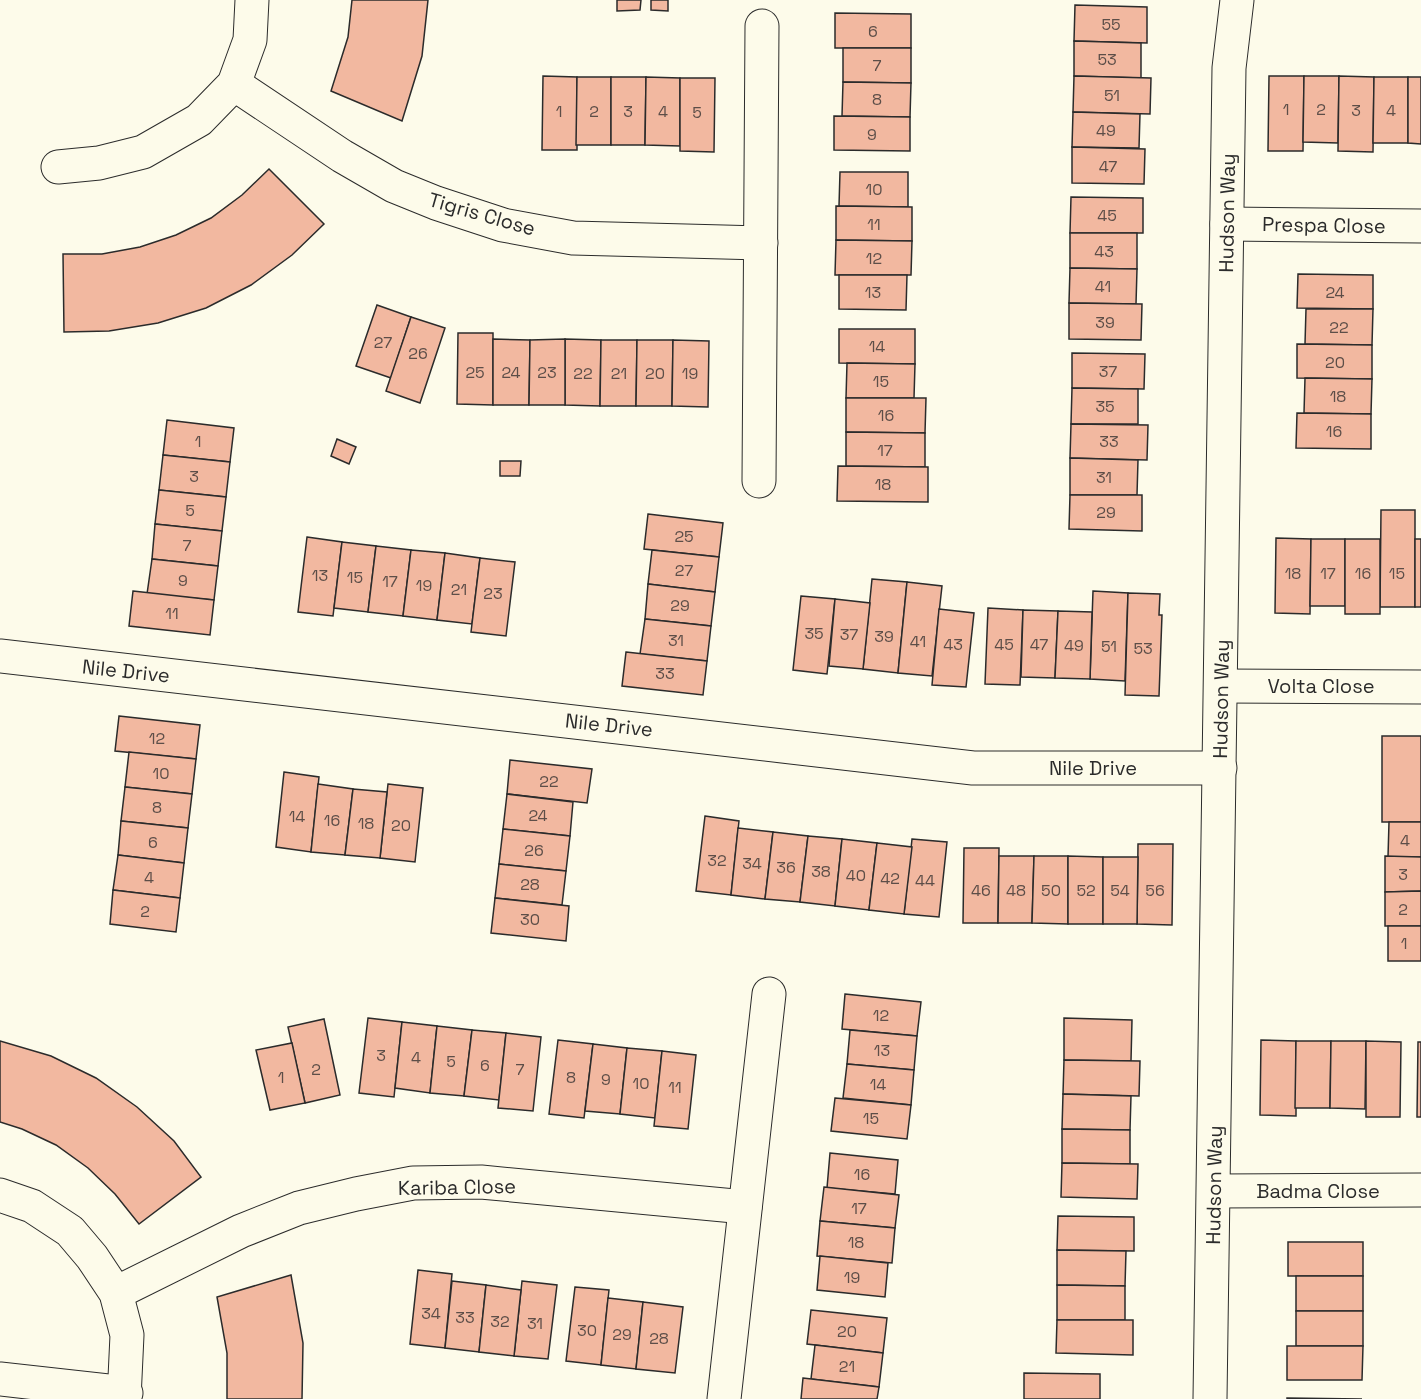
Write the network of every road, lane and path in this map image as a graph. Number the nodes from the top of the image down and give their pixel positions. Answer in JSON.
{"nodes":[{"id":1,"x":252,"y":0,"type":"edge"},
{"id":2,"x":1237,"y":0,"type":"edge"},
{"id":3,"x":762,"y":26,"type":"dead end"},
{"id":4,"x":234,"y":84,"type":"junction"},
{"id":5,"x":58,"y":167,"type":"dead end"},
{"id":6,"x":1227,"y":224,"type":"junction"},
{"id":7,"x":1421,"y":226,"type":"edge"},
{"id":8,"x":761,"y":243,"type":"junction"},
{"id":9,"x":759,"y":481,"type":"dead end"},
{"id":10,"x":0,"y":656,"type":"edge"},
{"id":11,"x":1221,"y":686,"type":"junction"},
{"id":12,"x":1421,"y":687,"type":"edge"},
{"id":13,"x":1220,"y":768,"type":"junction"},
{"id":14,"x":770,"y":994,"type":"dead end"},
{"id":15,"x":1421,"y":1190,"type":"edge"},
{"id":16,"x":1215,"y":1191,"type":"junction"},
{"id":17,"x":0,"y":1195,"type":"edge"},
{"id":18,"x":745,"y":1207,"type":"junction"},
{"id":19,"x":116,"y":1293,"type":"junction"},
{"id":20,"x":0,"y":1379,"type":"edge"},
{"id":21,"x":125,"y":1396,"type":"edge"},
{"id":22,"x":724,"y":1399,"type":"edge"},
{"id":23,"x":1210,"y":1399,"type":"edge"}],
"edges":[{"from":1,"to":4,"type":"street"},
{"from":2,"to":6,"type":"street","name":"Hudson Way"},
{"from":3,"to":8,"type":"street"},
{"from":4,"to":5,"type":"street"},
{"from":4,"to":8,"type":"street","name":"Tigris Close"},
{"from":6,"to":7,"type":"street","name":"Prespa Close"},
{"from":6,"to":11,"type":"street","name":"Hudson Way"},
{"from":8,"to":9,"type":"street"},
{"from":10,"to":13,"type":"street","name":"Nile Drive"},
{"from":11,"to":12,"type":"street","name":"Volta Close"},
{"from":11,"to":13,"type":"street","name":"Hudson Way"},
{"from":13,"to":16,"type":"street","name":"Hudson Way"},
{"from":14,"to":18,"type":"street"},
{"from":15,"to":16,"type":"street","name":"Badma Close"},
{"from":16,"to":23,"type":"street","name":"Hudson Way"},
{"from":17,"to":19,"type":"street"},
{"from":18,"to":19,"type":"street","name":"Kariba Close"},
{"from":18,"to":22,"type":"street"},
{"from":19,"to":21,"type":"street"},
{"from":20,"to":21,"type":"street"}]}
